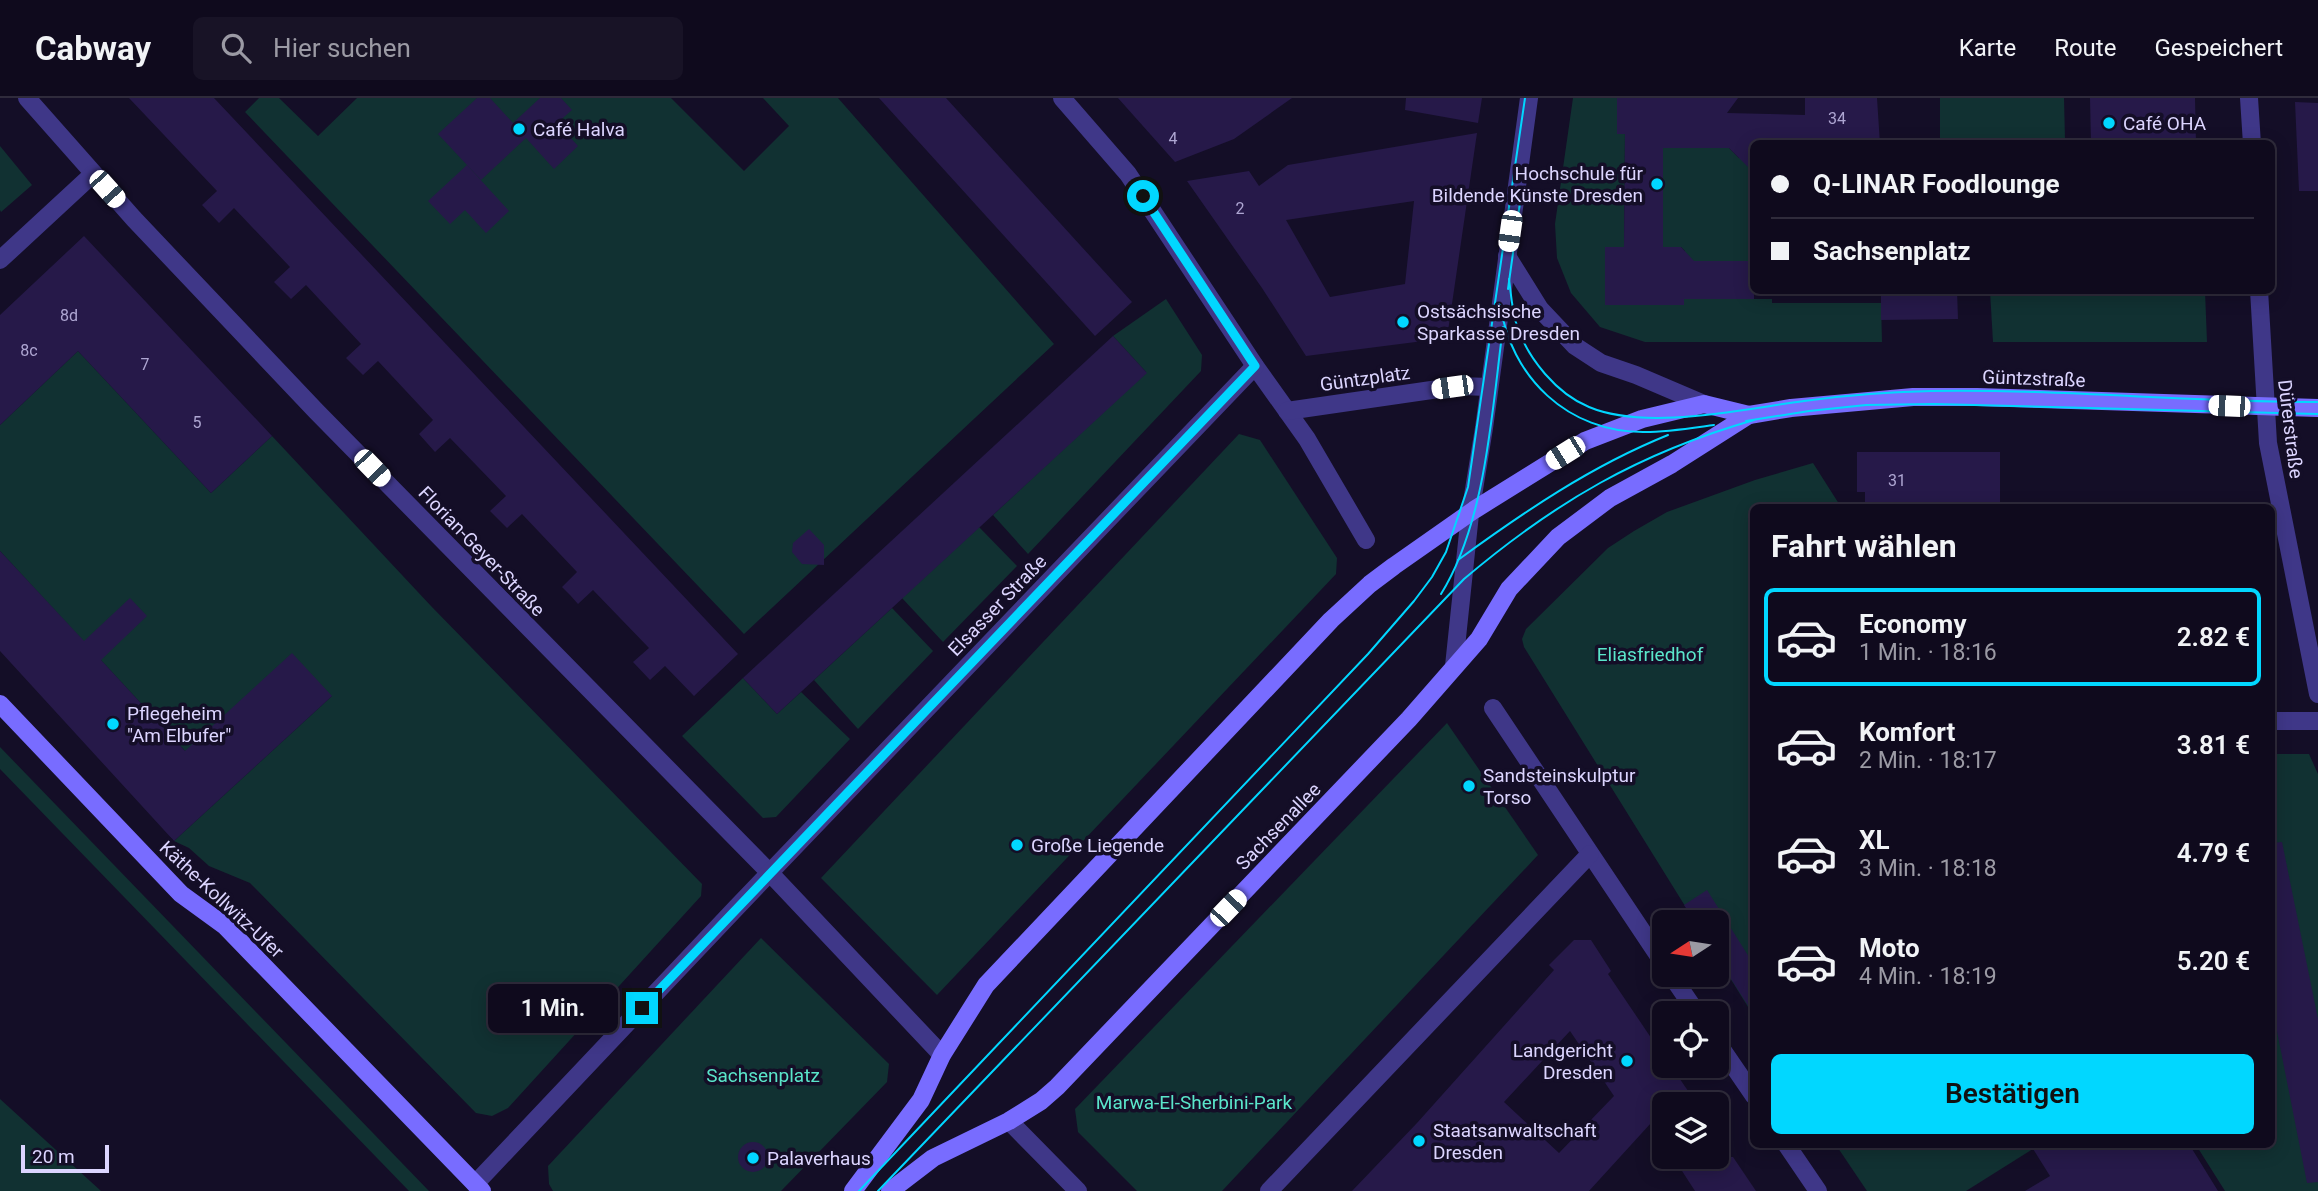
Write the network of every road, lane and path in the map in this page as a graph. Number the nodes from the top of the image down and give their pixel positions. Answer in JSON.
{"nodes":[{"id":1,"x":27,"y":98,"type":"edge"},
{"id":2,"x":1062,"y":98,"type":"edge"},
{"id":3,"x":1529,"y":98,"type":"edge"},
{"id":4,"x":2249,"y":98,"type":"edge"},
{"id":5,"x":2252,"y":140,"type":"edge"},
{"id":6,"x":93,"y":174,"type":"junction"},
{"id":7,"x":1507,"y":256,"type":"junction"},
{"id":8,"x":0,"y":260,"type":"edge"},
{"id":9,"x":2259,"y":294,"type":"edge"},
{"id":10,"x":1255,"y":366,"type":"junction"},
{"id":11,"x":1489,"y":387,"type":"junction"},
{"id":12,"x":1704,"y":404,"type":"junction"},
{"id":13,"x":2265,"y":407,"type":"junction"},
{"id":14,"x":2318,"y":408,"type":"edge"},
{"id":15,"x":1287,"y":411,"type":"junction"},
{"id":16,"x":1749,"y":415,"type":"junction"},
{"id":17,"x":1470,"y":514,"type":"junction"},
{"id":18,"x":1366,"y":540,"type":"dead end"},
{"id":19,"x":1479,"y":639,"type":"joint"},
{"id":20,"x":1454,"y":666,"type":"junction"},
{"id":21,"x":2318,"y":694,"type":"edge"},
{"id":22,"x":0,"y":704,"type":"edge"},
{"id":23,"x":1493,"y":708,"type":"dead end"},
{"id":24,"x":2275,"y":721,"type":"edge"},
{"id":25,"x":2318,"y":721,"type":"edge"},
{"id":26,"x":1590,"y":854,"type":"junction"},
{"id":27,"x":770,"y":873,"type":"junction"},
{"id":28,"x":1652,"y":946,"type":"edge"},
{"id":29,"x":942,"y":1055,"type":"junction"},
{"id":30,"x":1729,"y":1060,"type":"edge"},
{"id":31,"x":1750,"y":1090,"type":"edge"},
{"id":32,"x":1009,"y":1121,"type":"junction"},
{"id":33,"x":1789,"y":1148,"type":"edge"},
{"id":34,"x":479,"y":1188,"type":"edge"},
{"id":35,"x":853,"y":1191,"type":"edge"},
{"id":36,"x":890,"y":1191,"type":"edge"},
{"id":37,"x":1078,"y":1191,"type":"edge"},
{"id":38,"x":1269,"y":1191,"type":"edge"},
{"id":39,"x":1818,"y":1191,"type":"edge"}],
"edges":[{"from":1,"to":6,"type":"street","name":"Florian-Geyer-Straße"},
{"from":2,"to":10,"type":"street"},
{"from":3,"to":7,"type":"street"},
{"from":4,"to":5,"type":"street"},
{"from":6,"to":8,"type":"street"},
{"from":6,"to":27,"type":"street","name":"Florian-Geyer-Straße"},
{"from":7,"to":11,"type":"street"},
{"from":7,"to":12,"type":"street","name":"Güntzstraße"},
{"from":9,"to":13,"type":"street","name":"Dürerstraße"},
{"from":10,"to":15,"type":"street"},
{"from":10,"to":27,"type":"street","name":"Elsasser Straße"},
{"from":11,"to":15,"type":"street","name":"Güntzplatz"},
{"from":11,"to":17,"type":"street"},
{"from":12,"to":16,"type":"main road","name":"Güntzstraße"},
{"from":12,"to":17,"type":"main road","name":"Güntzstraße"},
{"from":13,"to":14,"type":"main road","name":"Güntzstraße"},
{"from":13,"to":16,"type":"main road","name":"Güntzstraße"},
{"from":13,"to":21,"type":"street","name":"Dürerstraße"},
{"from":15,"to":18,"type":"street"},
{"from":16,"to":19,"type":"main road","name":"Güntzstraße"},
{"from":17,"to":20,"type":"street"},
{"from":17,"to":29,"type":"main road"},
{"from":19,"to":20,"type":"main road","name":"Sachsenallee"},
{"from":20,"to":32,"type":"main road","name":"Sachsenallee"},
{"from":22,"to":34,"type":"main road","name":"Käthe-Kollwitz-Ufer"},
{"from":23,"to":26,"type":"street"},
{"from":24,"to":25,"type":"street"},
{"from":26,"to":28,"type":"street"},
{"from":26,"to":38,"type":"street"},
{"from":27,"to":29,"type":"street"},
{"from":27,"to":34,"type":"street"},
{"from":29,"to":35,"type":"main road"},
{"from":30,"to":31,"type":"street"},
{"from":32,"to":36,"type":"main road"},
{"from":32,"to":37,"type":"street"},
{"from":33,"to":39,"type":"street"}]}
